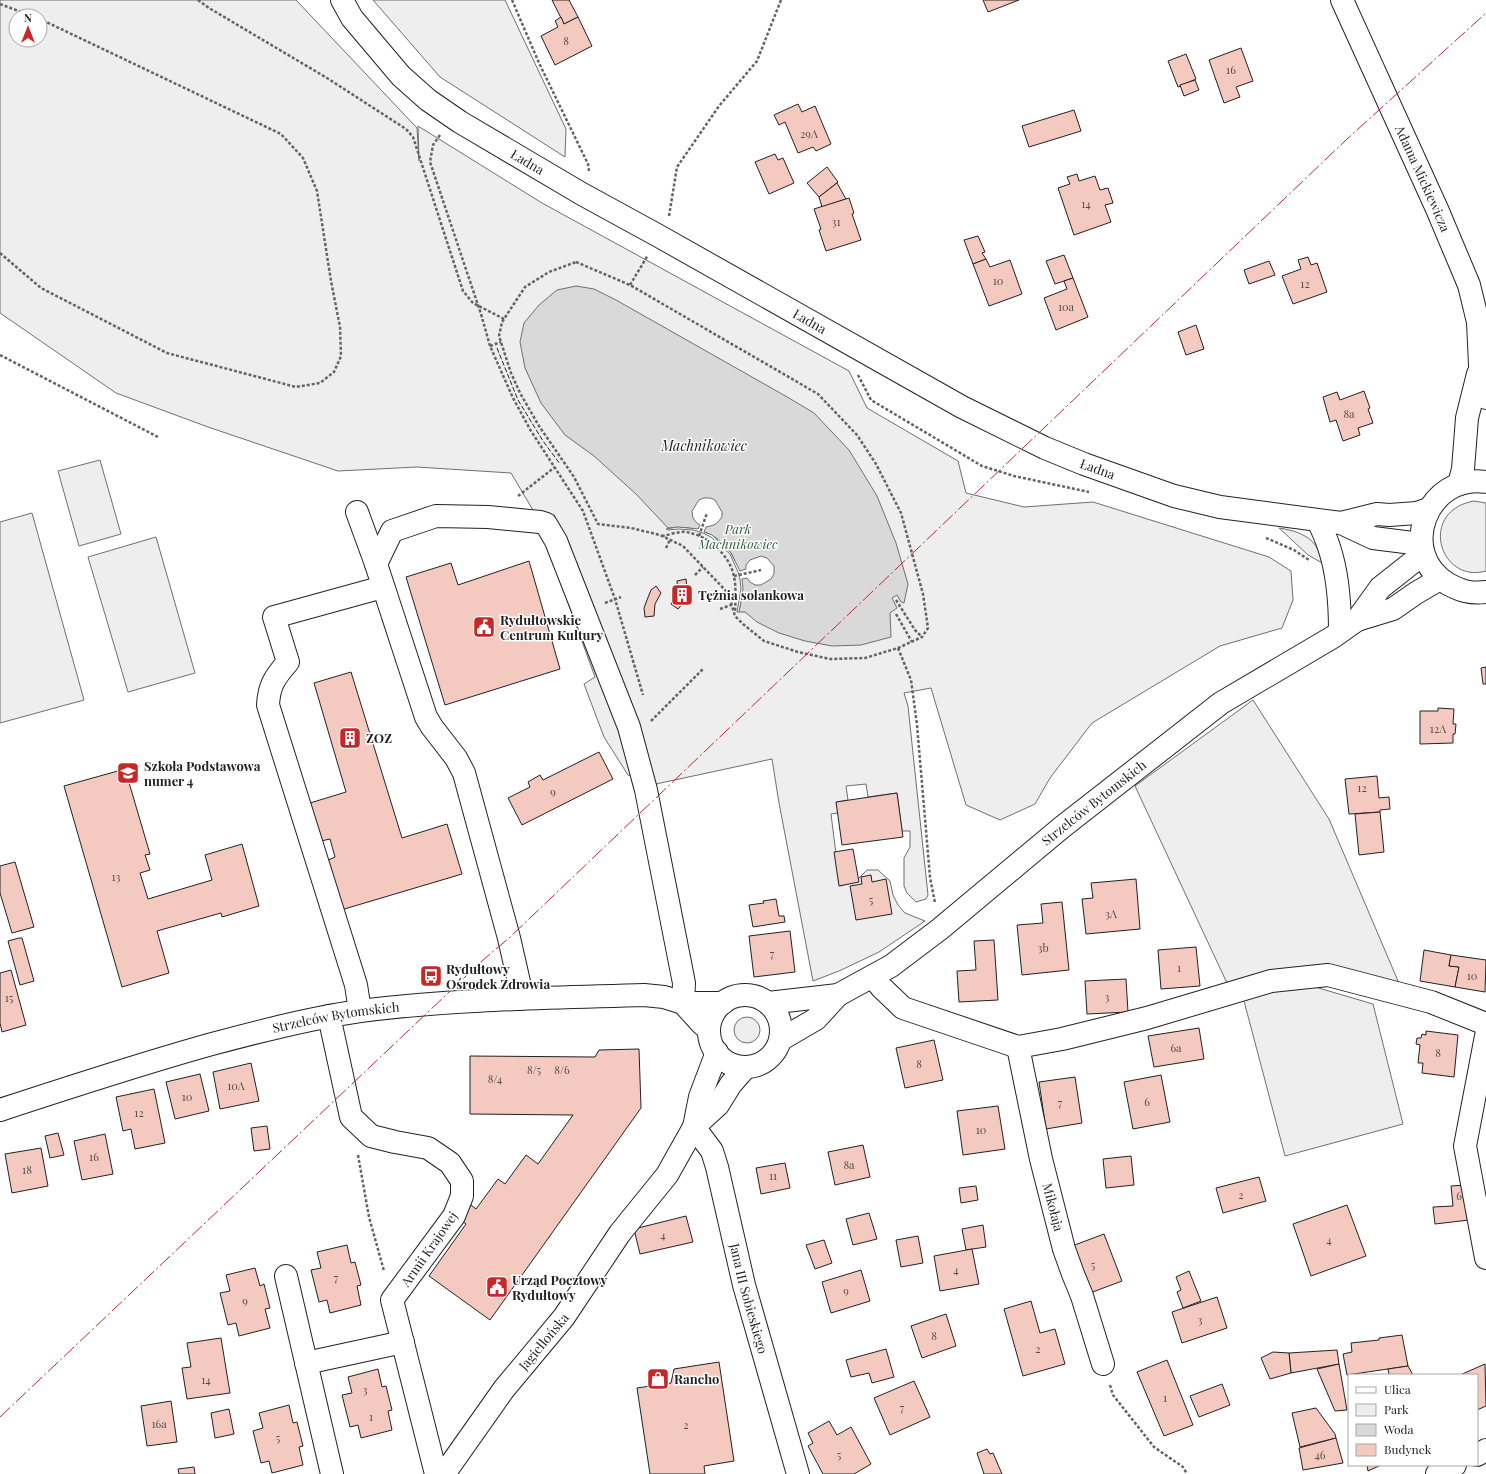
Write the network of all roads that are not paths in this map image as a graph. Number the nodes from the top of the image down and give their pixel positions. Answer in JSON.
{"nodes":[{"id":1,"x":342,"y":0,"type":"edge"},
{"id":2,"x":1342,"y":0,"type":"edge"},
{"id":3,"x":1480,"y":365,"type":"junction"},
{"id":4,"x":1486,"y":398,"type":"edge"},
{"id":5,"x":1486,"y":482,"type":"edge"},
{"id":6,"x":1459,"y":484,"type":"junction"},
{"id":7,"x":1429,"y":508,"type":"junction"},
{"id":8,"x":357,"y":512,"type":"dead end"},
{"id":9,"x":1318,"y":521,"type":"junction"},
{"id":10,"x":1341,"y":523,"type":"junction"},
{"id":11,"x":1422,"y":549,"type":"junction"},
{"id":12,"x":376,"y":564,"type":"junction"},
{"id":13,"x":1440,"y":579,"type":"junction"},
{"id":14,"x":383,"y":587,"type":"junction"},
{"id":15,"x":1486,"y":592,"type":"edge"},
{"id":16,"x":1349,"y":626,"type":"junction"},
{"id":17,"x":873,"y":977,"type":"junction"},
{"id":18,"x":838,"y":995,"type":"junction"},
{"id":19,"x":520,"y":999,"type":"junction"},
{"id":20,"x":684,"y":1003,"type":"junction"},
{"id":21,"x":723,"y":1003,"type":"junction"},
{"id":22,"x":768,"y":1003,"type":"junction"},
{"id":23,"x":360,"y":1011,"type":"junction"},
{"id":24,"x":329,"y":1016,"type":"junction"},
{"id":25,"x":1486,"y":1024,"type":"edge"},
{"id":26,"x":709,"y":1030,"type":"junction"},
{"id":27,"x":1486,"y":1036,"type":"edge"},
{"id":28,"x":780,"y":1040,"type":"junction"},
{"id":29,"x":1018,"y":1047,"type":"junction"},
{"id":30,"x":717,"y":1052,"type":"junction"},
{"id":31,"x":746,"y":1067,"type":"junction"},
{"id":32,"x":0,"y":1110,"type":"edge"},
{"id":33,"x":694,"y":1127,"type":"junction"},
{"id":34,"x":1486,"y":1258,"type":"edge"},
{"id":35,"x":286,"y":1276,"type":"dead end"},
{"id":36,"x":403,"y":1342,"type":"junction"},
{"id":37,"x":306,"y":1363,"type":"junction"},
{"id":38,"x":1103,"y":1364,"type":"dead end"},
{"id":39,"x":1453,"y":1466,"type":"edge"},
{"id":40,"x":332,"y":1474,"type":"edge"},
{"id":41,"x":436,"y":1474,"type":"edge"},
{"id":42,"x":444,"y":1474,"type":"edge"},
{"id":43,"x":798,"y":1474,"type":"edge"},
{"id":44,"x":1437,"y":1474,"type":"edge"}],
"edges":[{"from":1,"to":9,"type":"street","name":"Ładna"},
{"from":2,"to":3,"type":"street","name":"Adama Mickiewicza"},
{"from":3,"to":4,"type":"street","name":"Adama Mickiewicza"},
{"from":3,"to":6,"type":"street","name":"Adama Mickiewicza"},
{"from":5,"to":6,"type":"street"},
{"from":6,"to":7,"type":"street"},
{"from":7,"to":10,"type":"street","name":"Ładna"},
{"from":7,"to":11,"type":"street"},
{"from":8,"to":12,"type":"street"},
{"from":9,"to":10,"type":"street","name":"Ładna"},
{"from":9,"to":16,"type":"street"},
{"from":10,"to":11,"type":"street","name":"Ładna"},
{"from":11,"to":13,"type":"street"},
{"from":11,"to":16,"type":"street","name":"Strzelców Bytomskich"},
{"from":12,"to":14,"type":"street"},
{"from":12,"to":20,"type":"street"},
{"from":13,"to":15,"type":"street"},
{"from":13,"to":16,"type":"street","name":"Strzelców Bytomskich"},
{"from":14,"to":19,"type":"street"},
{"from":14,"to":23,"type":"street"},
{"from":16,"to":17,"type":"street","name":"Strzelców Bytomskich"},
{"from":17,"to":18,"type":"street","name":"Strzelców Bytomskich"},
{"from":17,"to":29,"type":"street"},
{"from":18,"to":22,"type":"street"},
{"from":18,"to":28,"type":"street"},
{"from":19,"to":20,"type":"street","name":"Strzelców Bytomskich"},
{"from":19,"to":23,"type":"street","name":"Strzelców Bytomskich"},
{"from":20,"to":21,"type":"street","name":"Strzelców Bytomskich"},
{"from":20,"to":26,"type":"street"},
{"from":21,"to":22,"type":"street"},
{"from":21,"to":26,"type":"street"},
{"from":22,"to":28,"type":"street"},
{"from":23,"to":24,"type":"street","name":"Strzelców Bytomskich"},
{"from":24,"to":32,"type":"street","name":"Strzelców Bytomskich"},
{"from":24,"to":36,"type":"street","name":"Armii Krajowej"},
{"from":25,"to":29,"type":"street"},
{"from":26,"to":30,"type":"street"},
{"from":27,"to":34,"type":"street"},
{"from":28,"to":31,"type":"street"},
{"from":29,"to":38,"type":"street","name":"Mikołaja"},
{"from":30,"to":31,"type":"street"},
{"from":30,"to":33,"type":"street"},
{"from":31,"to":33,"type":"street"},
{"from":33,"to":42,"type":"street","name":"Jagiellońska"},
{"from":33,"to":43,"type":"street","name":"Jana III Sobieskiego"},
{"from":35,"to":37,"type":"street"},
{"from":36,"to":37,"type":"street"},
{"from":36,"to":41,"type":"street","name":"Armii Krajowej"},
{"from":37,"to":40,"type":"street"},
{"from":39,"to":44,"type":"street"}]}
